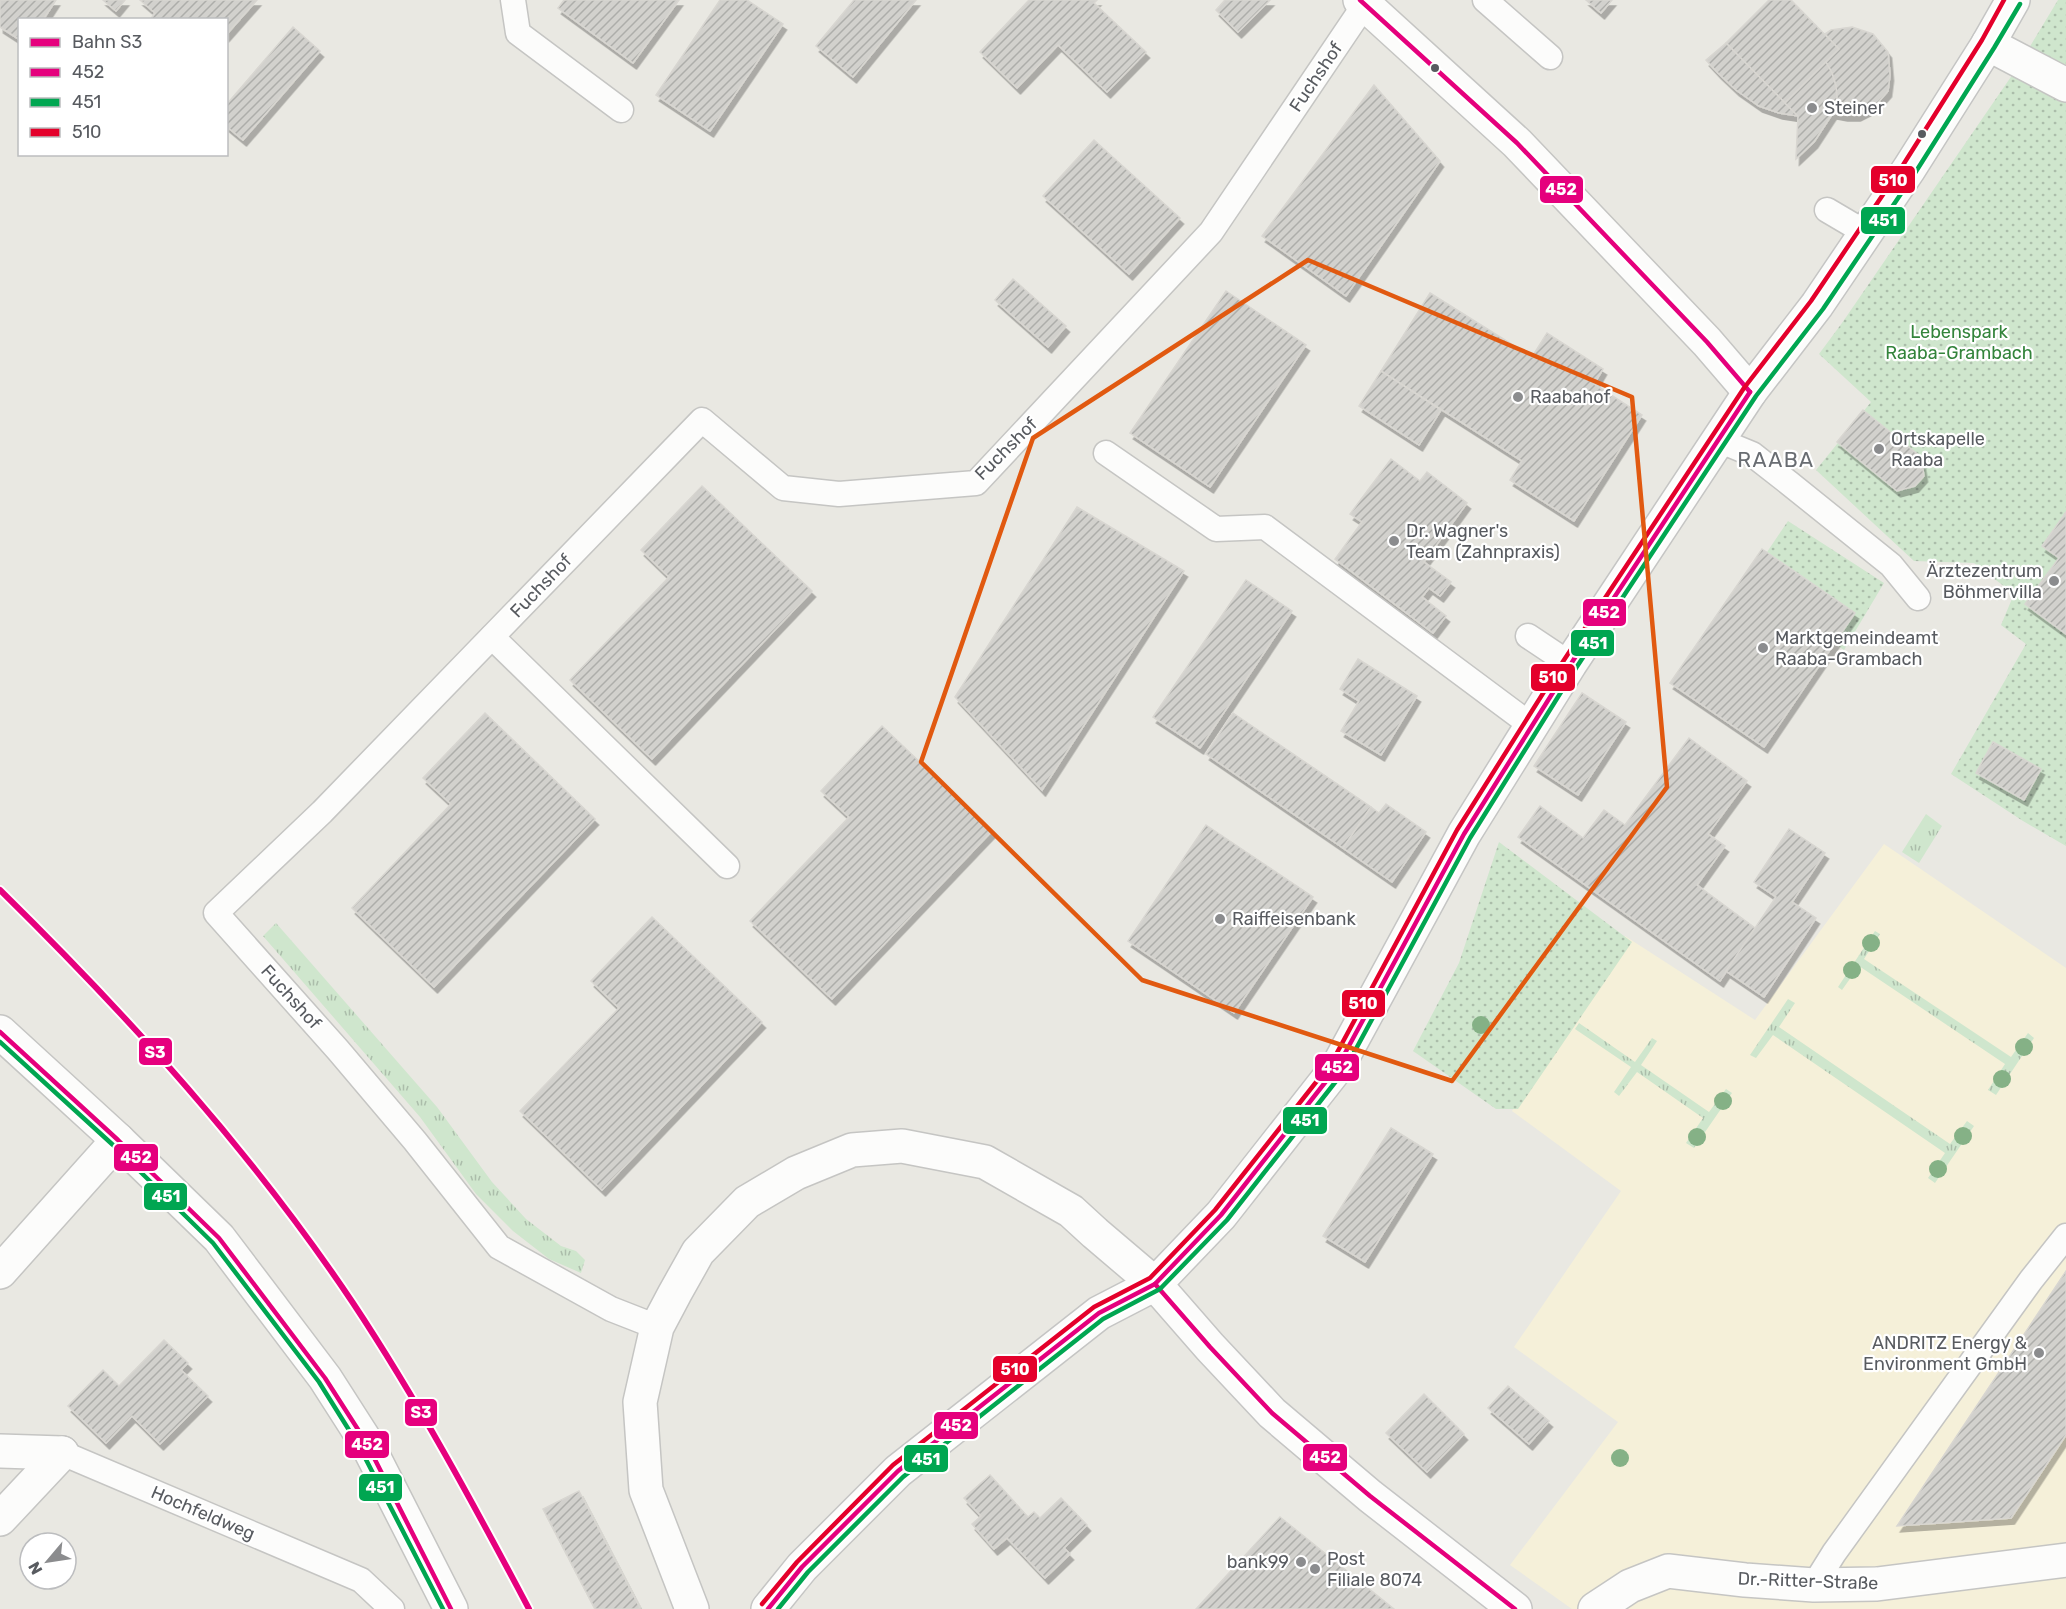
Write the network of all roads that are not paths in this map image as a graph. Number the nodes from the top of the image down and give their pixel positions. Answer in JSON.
{"nodes":[{"id":1,"x":513,"y":0,"type":"edge"},
{"id":2,"x":1485,"y":0,"type":"edge"},
{"id":3,"x":1363,"y":2,"type":"edge"},
{"id":4,"x":2002,"y":20,"type":"edge"},
{"id":5,"x":1550,"y":57,"type":"dead end"},
{"id":6,"x":2066,"y":85,"type":"edge"},
{"id":7,"x":621,"y":110,"type":"dead end"},
{"id":8,"x":1827,"y":210,"type":"dead end"},
{"id":9,"x":1866,"y":233,"type":"junction"},
{"id":10,"x":1750,"y":392,"type":"junction"},
{"id":11,"x":1718,"y":440,"type":"junction"},
{"id":12,"x":1107,"y":453,"type":"dead end"},
{"id":13,"x":1918,"y":598,"type":"dead end"},
{"id":14,"x":1528,"y":636,"type":"dead end"},
{"id":15,"x":492,"y":637,"type":"junction"},
{"id":16,"x":1570,"y":664,"type":"junction"},
{"id":17,"x":1532,"y":726,"type":"junction"},
{"id":18,"x":727,"y":866,"type":"dead end"},
{"id":19,"x":0,"y":1032,"type":"edge"},
{"id":20,"x":118,"y":1140,"type":"junction"},
{"id":21,"x":2066,"y":1236,"type":"edge"},
{"id":22,"x":0,"y":1272,"type":"edge"},
{"id":23,"x":1155,"y":1284,"type":"junction"},
{"id":24,"x":657,"y":1327,"type":"junction"},
{"id":25,"x":0,"y":1450,"type":"edge"},
{"id":26,"x":62,"y":1453,"type":"junction"},
{"id":27,"x":0,"y":1519,"type":"edge"},
{"id":28,"x":2066,"y":1560,"type":"edge"},
{"id":29,"x":1814,"y":1585,"type":"junction"},
{"id":30,"x":690,"y":1605,"type":"edge"},
{"id":31,"x":392,"y":1609,"type":"edge"},
{"id":32,"x":451,"y":1609,"type":"edge"},
{"id":33,"x":768,"y":1609,"type":"edge"},
{"id":34,"x":1515,"y":1609,"type":"edge"},
{"id":35,"x":1595,"y":1609,"type":"edge"}],
"edges":[{"from":1,"to":7,"type":"lane"},
{"from":2,"to":5,"type":"lane"},
{"from":3,"to":10,"type":"street"},
{"from":3,"to":15,"type":"lane","name":"Fuchshof"},
{"from":4,"to":6,"type":"street"},
{"from":4,"to":9,"type":"street"},
{"from":8,"to":9,"type":"lane"},
{"from":9,"to":10,"type":"street"},
{"from":10,"to":11,"type":"street"},
{"from":11,"to":13,"type":"lane"},
{"from":11,"to":16,"type":"street"},
{"from":12,"to":17,"type":"lane"},
{"from":14,"to":16,"type":"lane"},
{"from":15,"to":18,"type":"lane"},
{"from":15,"to":24,"type":"lane","name":"Fuchshof"},
{"from":16,"to":17,"type":"street"},
{"from":17,"to":23,"type":"street"},
{"from":19,"to":20,"type":"street"},
{"from":20,"to":22,"type":"street"},
{"from":20,"to":32,"type":"street"},
{"from":21,"to":29,"type":"lane"},
{"from":23,"to":24,"type":"street"},
{"from":23,"to":33,"type":"street"},
{"from":23,"to":34,"type":"street"},
{"from":24,"to":30,"type":"street"},
{"from":25,"to":26,"type":"street","name":"Hochfeldweg"},
{"from":26,"to":27,"type":"street"},
{"from":26,"to":31,"type":"lane","name":"Hochfeldweg"},
{"from":28,"to":29,"type":"street","name":"Dr.-Ritter-Straße"},
{"from":29,"to":35,"type":"street","name":"Dr.-Ritter-Straße"}]}
